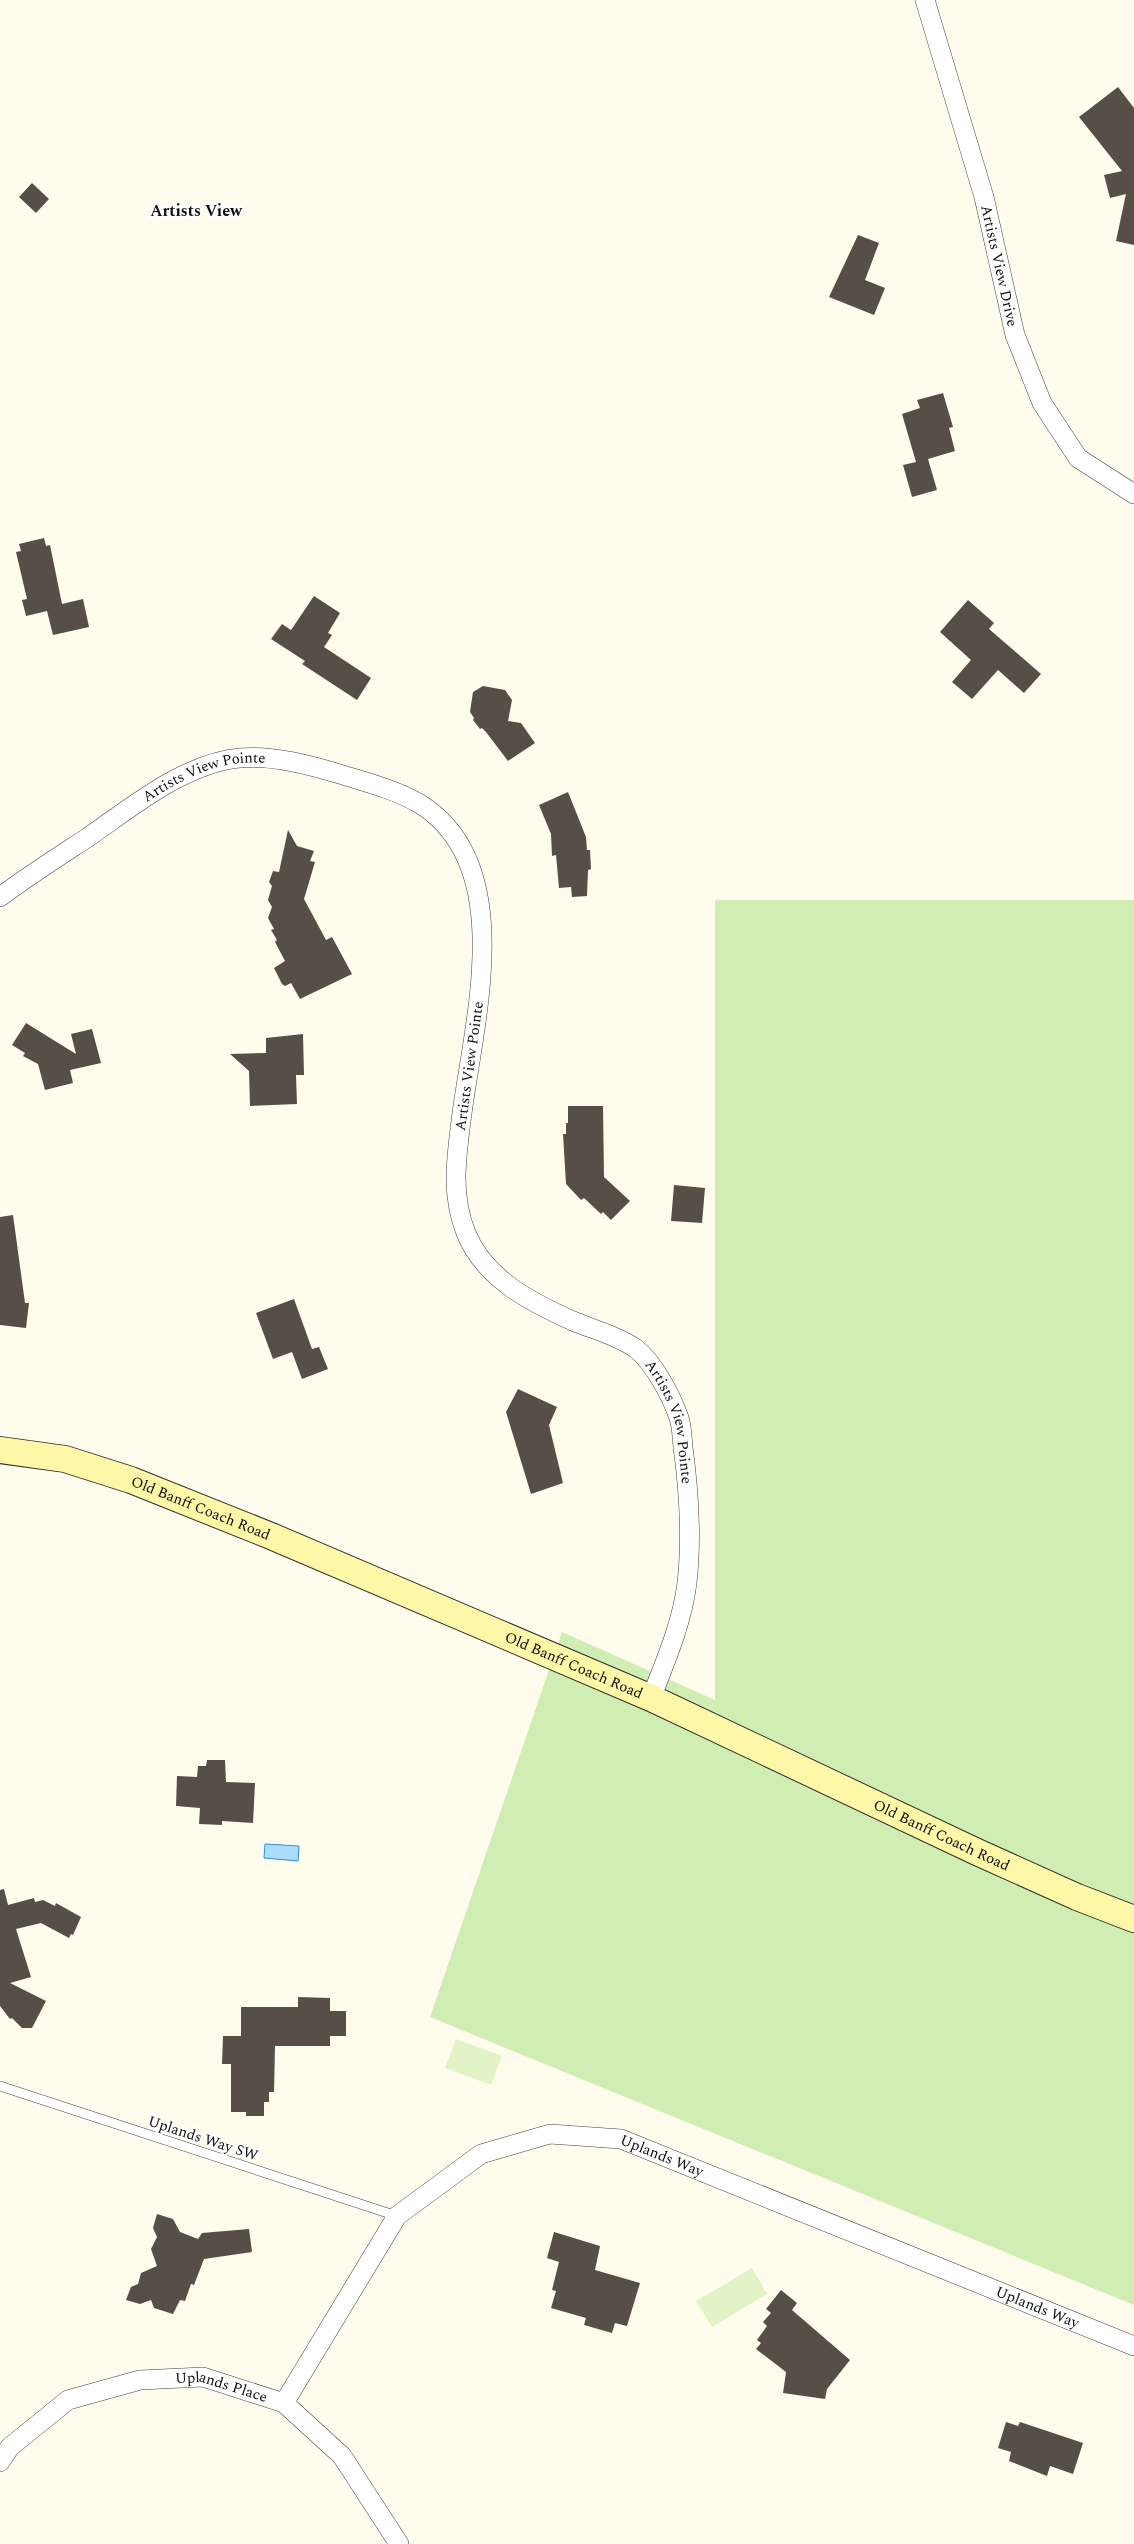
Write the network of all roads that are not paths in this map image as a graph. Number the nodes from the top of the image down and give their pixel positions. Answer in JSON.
{"nodes":[{"id":1,"x":925,"y":0,"type":"edge"},
{"id":2,"x":1134,"y":494,"type":"edge"},
{"id":3,"x":0,"y":897,"type":"edge"},
{"id":4,"x":0,"y":1450,"type":"edge"},
{"id":5,"x":651,"y":1698,"type":"junction"},
{"id":6,"x":1134,"y":1919,"type":"edge"},
{"id":7,"x":0,"y":2086,"type":"edge"},
{"id":8,"x":396,"y":2216,"type":"junction"},
{"id":9,"x":1134,"y":2346,"type":"edge"},
{"id":10,"x":284,"y":2403,"type":"junction"},
{"id":11,"x":0,"y":2462,"type":"edge"},
{"id":12,"x":399,"y":2544,"type":"edge"}],
"edges":[{"from":1,"to":2,"type":"street","name":"Artists View Drive"},
{"from":3,"to":5,"type":"street","name":"Artists View Pointe"},
{"from":4,"to":5,"type":"main road","name":"Old Banff Coach Road"},
{"from":5,"to":6,"type":"main road","name":"Old Banff Coach Road"},
{"from":7,"to":8,"type":"lane","name":"Uplands Way SW"},
{"from":8,"to":9,"type":"street","name":"Uplands Way"},
{"from":8,"to":10,"type":"street","name":"Uplands Way"},
{"from":10,"to":11,"type":"street","name":"Uplands Place"},
{"from":10,"to":12,"type":"street","name":"Uplands Place"}]}
